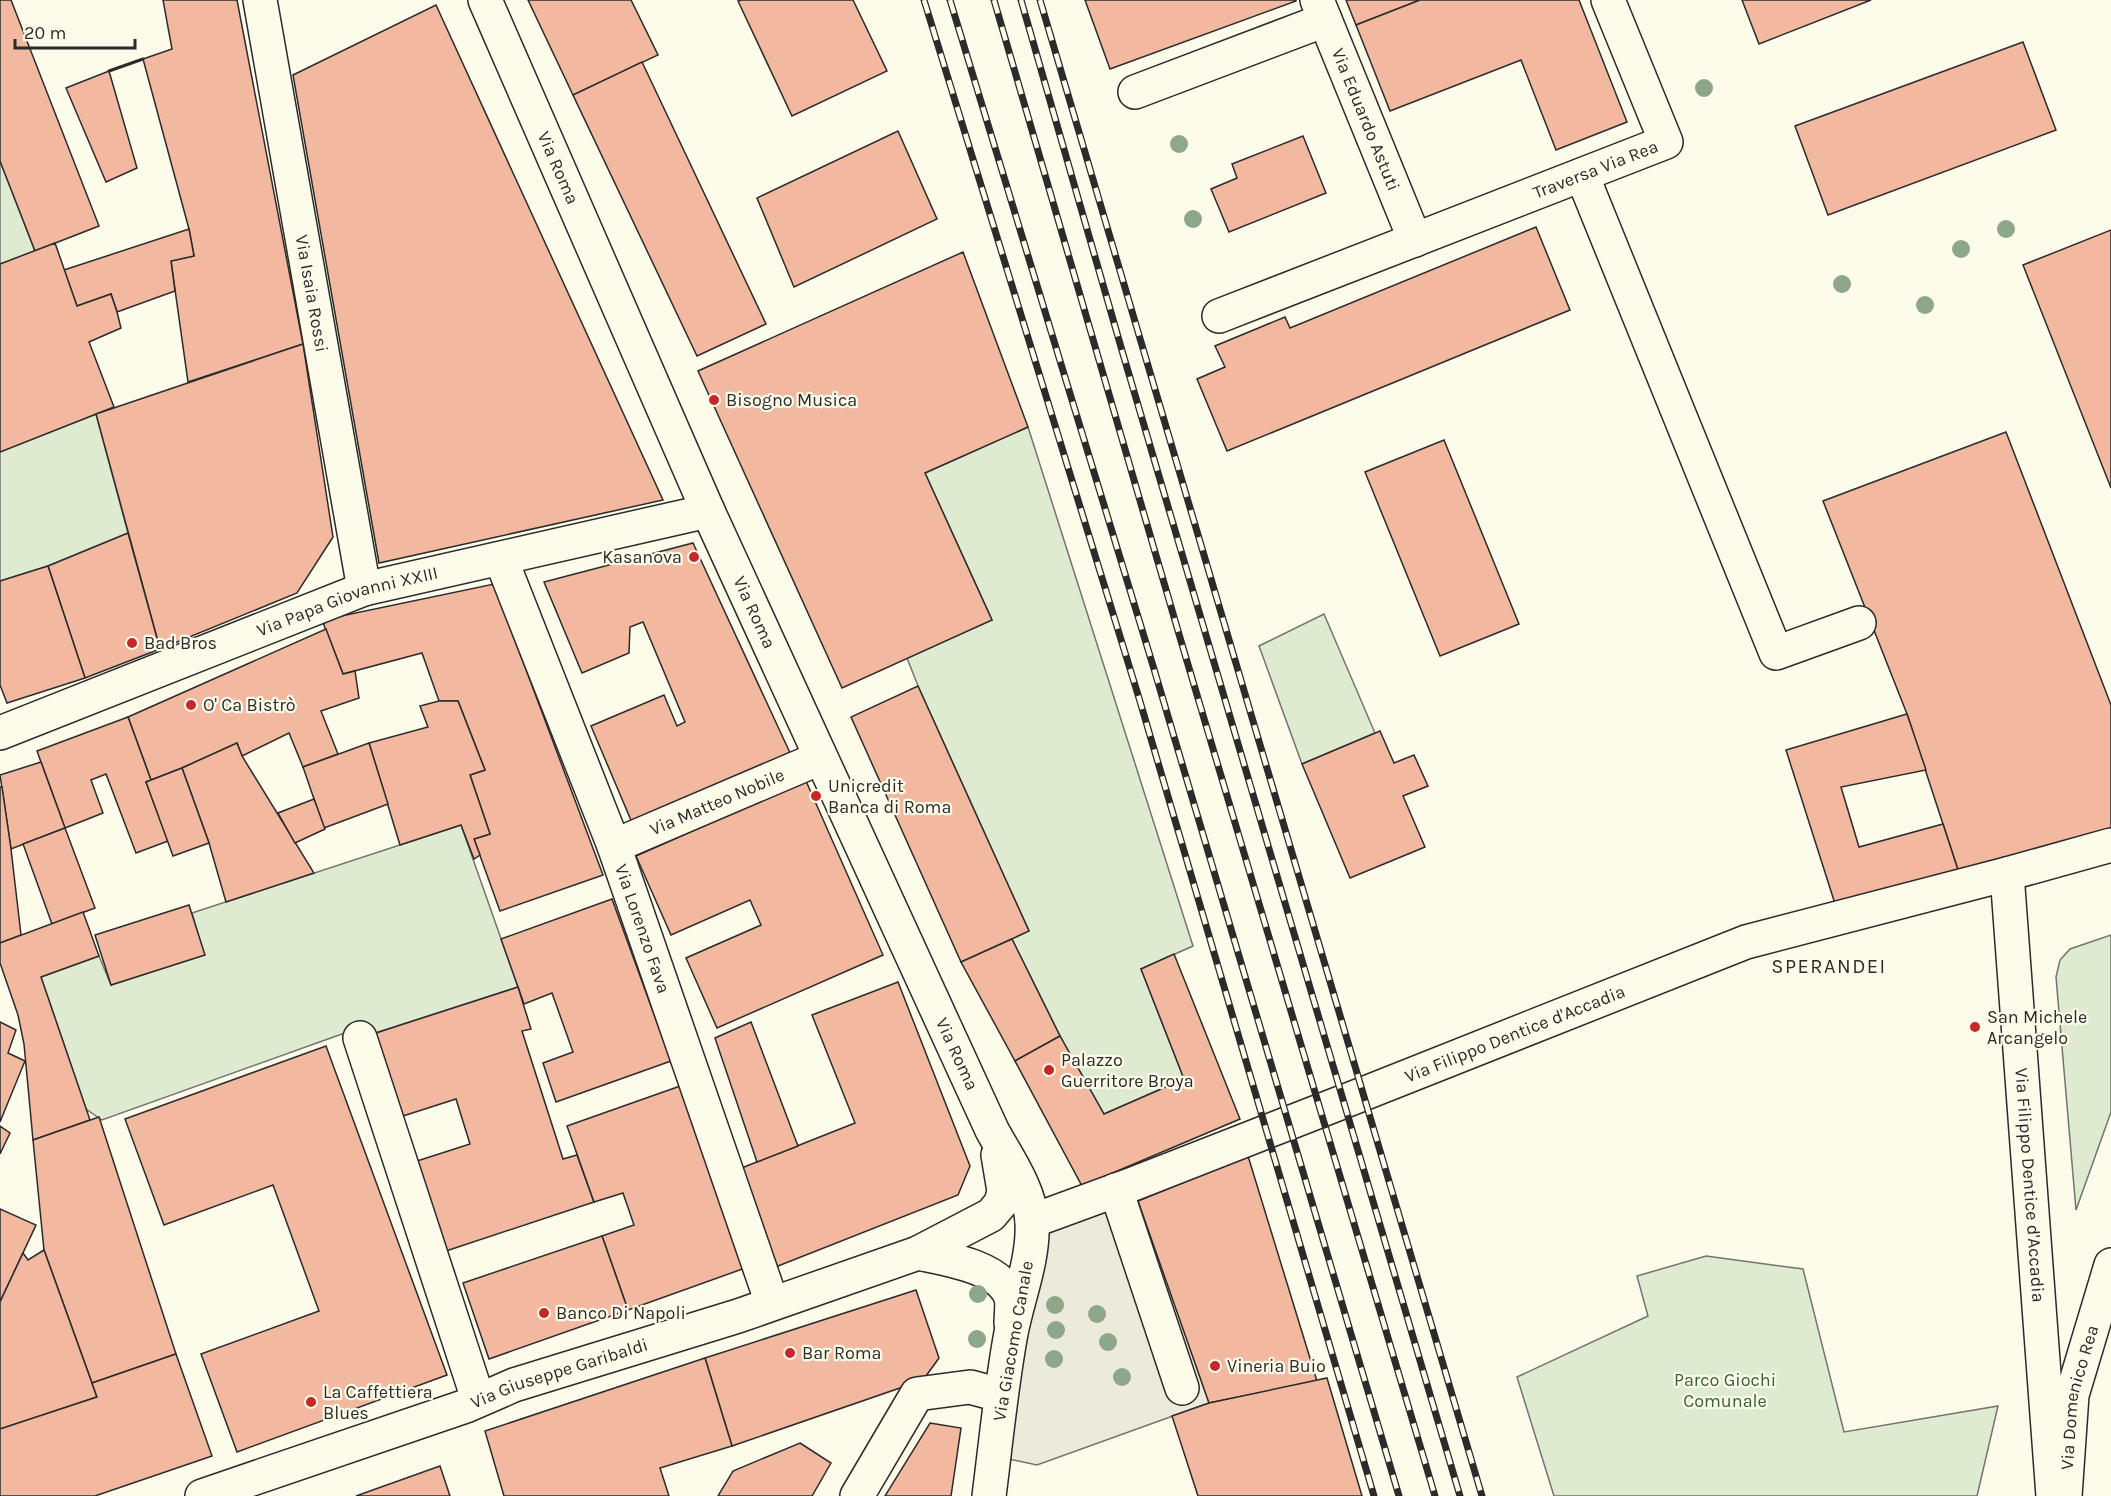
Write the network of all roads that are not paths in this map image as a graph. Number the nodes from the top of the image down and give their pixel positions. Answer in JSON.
{"nodes":[{"id":1,"x":260,"y":0,"type":"edge"},
{"id":2,"x":485,"y":0,"type":"edge"},
{"id":3,"x":1608,"y":0,"type":"edge"},
{"id":4,"x":1321,"y":10,"type":"edge"},
{"id":5,"x":1135,"y":92,"type":"dead end"},
{"id":6,"x":1582,"y":175,"type":"junction"},
{"id":7,"x":1415,"y":240,"type":"junction"},
{"id":8,"x":1219,"y":316,"type":"dead end"},
{"id":9,"x":708,"y":511,"type":"junction"},
{"id":10,"x":501,"y":559,"type":"junction"},
{"id":11,"x":364,"y":589,"type":"junction"},
{"id":12,"x":1859,"y":623,"type":"dead end"},
{"id":13,"x":0,"y":733,"type":"edge"},
{"id":14,"x":820,"y":758,"type":"junction"},
{"id":15,"x":2111,"y":845,"type":"edge"},
{"id":16,"x":614,"y":846,"type":"junction"},
{"id":17,"x":2007,"y":874,"type":"junction"},
{"id":18,"x":360,"y":1038,"type":"dead end"},
{"id":19,"x":992,"y":1130,"type":"junction"},
{"id":20,"x":1116,"y":1190,"type":"junction"},
{"id":21,"x":1032,"y":1221,"type":"junction"},
{"id":22,"x":918,"y":1253,"type":"junction"},
{"id":23,"x":2110,"y":1272,"type":"edge"},
{"id":24,"x":772,"y":1303,"type":"junction"},
{"id":25,"x":1011,"y":1331,"type":"junction"},
{"id":26,"x":1182,"y":1388,"type":"dead end"},
{"id":27,"x":1000,"y":1395,"type":"junction"},
{"id":28,"x":478,"y":1399,"type":"junction"},
{"id":29,"x":202,"y":1496,"type":"edge"},
{"id":30,"x":857,"y":1496,"type":"edge"},
{"id":31,"x":989,"y":1496,"type":"edge"},
{"id":32,"x":2053,"y":1496,"type":"edge"},
{"id":33,"x":2065,"y":1496,"type":"edge"}],
"edges":[{"from":1,"to":11,"type":"street","name":"Via Isaia Rossi"},
{"from":2,"to":9,"type":"street","name":"Via Roma"},
{"from":3,"to":6,"type":"street","name":"Traversa Via Rea"},
{"from":4,"to":5,"type":"street"},
{"from":4,"to":7,"type":"street","name":"Via Eduardo Astuti"},
{"from":6,"to":7,"type":"street","name":"Traversa Via Rea"},
{"from":6,"to":12,"type":"street"},
{"from":7,"to":8,"type":"street","name":"Traversa Via Rea"},
{"from":9,"to":10,"type":"street","name":"Via Papa Giovanni XXIII"},
{"from":9,"to":14,"type":"street","name":"Via Roma"},
{"from":10,"to":11,"type":"street","name":"Via Papa Giovanni XXIII"},
{"from":10,"to":16,"type":"street","name":"Via Lorenzo Fava"},
{"from":11,"to":13,"type":"street","name":"Via Papa Giovanni XXIII"},
{"from":14,"to":16,"type":"street","name":"Via Matteo Nobile"},
{"from":14,"to":19,"type":"street","name":"Via Roma"},
{"from":15,"to":17,"type":"street","name":"Via Filippo Dentice d'Accadia"},
{"from":16,"to":24,"type":"street","name":"Via Lorenzo Fava"},
{"from":17,"to":20,"type":"street","name":"Via Filippo Dentice d'Accadia"},
{"from":17,"to":32,"type":"street","name":"Via Filippo Dentice d'Accadia"},
{"from":18,"to":28,"type":"street"},
{"from":19,"to":21,"type":"street","name":"Via Roma"},
{"from":19,"to":22,"type":"street","name":"Via Giuseppe Garibaldi"},
{"from":20,"to":21,"type":"street","name":"Via Filippo Dentice d'Accadia"},
{"from":20,"to":26,"type":"street"},
{"from":21,"to":25,"type":"street","name":"Via Giacomo Canale"},
{"from":22,"to":24,"type":"street","name":"Via Giuseppe Garibaldi"},
{"from":22,"to":25,"type":"street"},
{"from":23,"to":33,"type":"street","name":"Via Domenico Rea"},
{"from":24,"to":28,"type":"street","name":"Via Giuseppe Garibaldi"},
{"from":25,"to":27,"type":"street","name":"Via Giacomo Canale"},
{"from":27,"to":30,"type":"street"},
{"from":27,"to":31,"type":"street","name":"Via Giacomo Canale"},
{"from":28,"to":29,"type":"street","name":"Via Giuseppe Garibaldi"}]}
